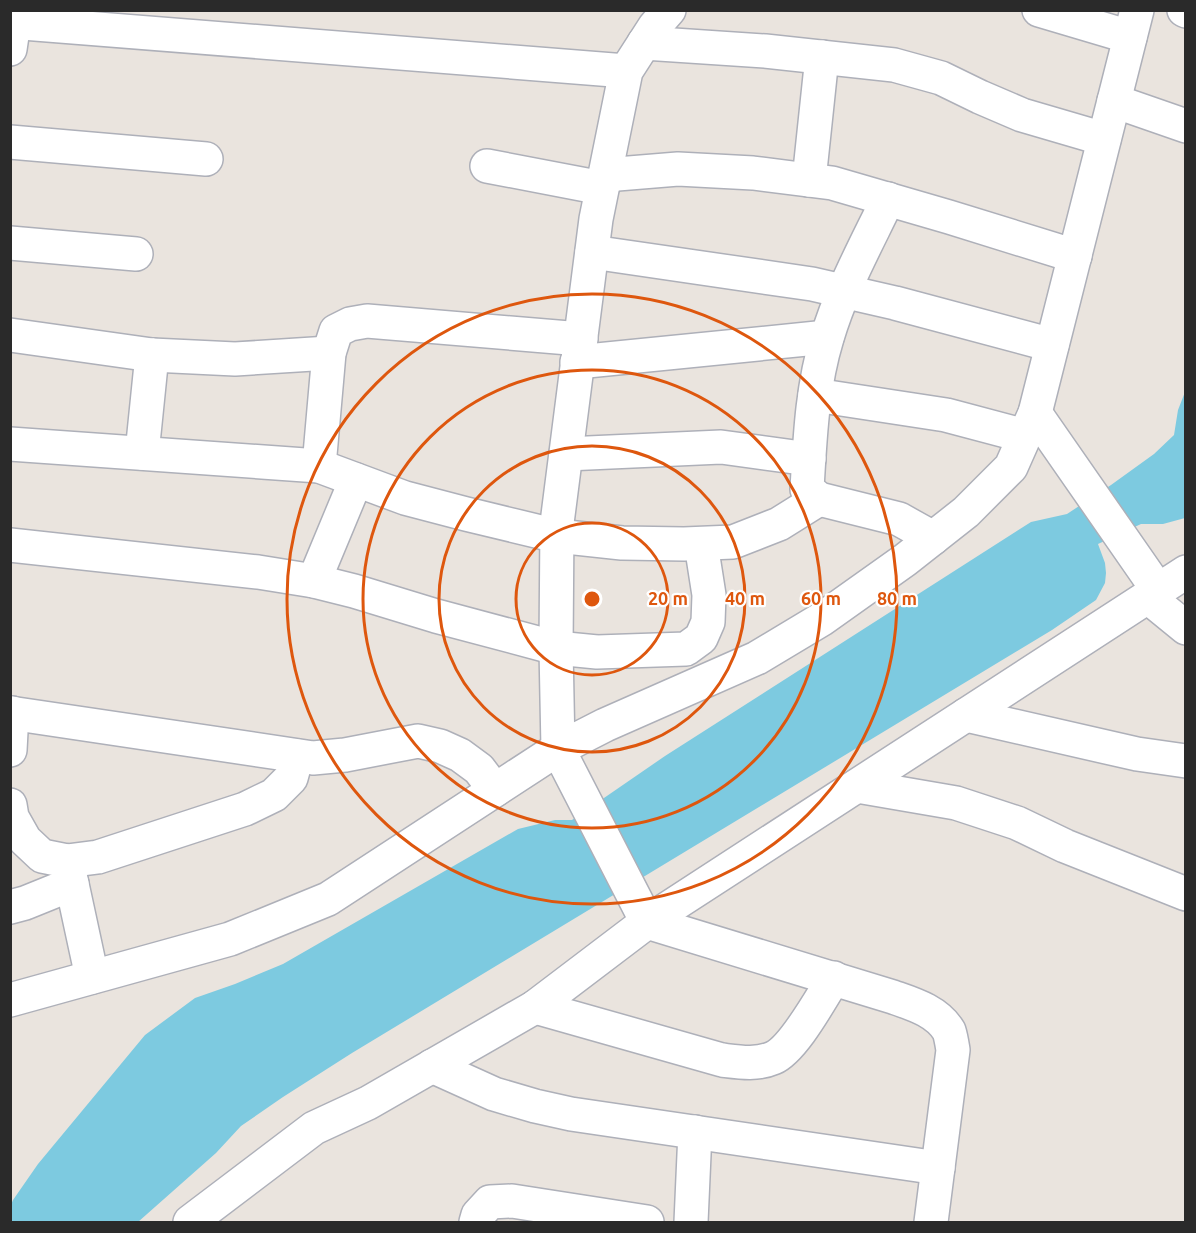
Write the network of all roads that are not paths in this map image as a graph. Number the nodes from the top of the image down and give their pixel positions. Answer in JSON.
{"nodes":[{"id":1,"x":669,"y":10,"type":"edge"},
{"id":2,"x":1039,"y":10,"type":"edge"},
{"id":3,"x":1133,"y":24,"type":"edge"},
{"id":4,"x":12,"y":31,"type":"edge"},
{"id":5,"x":644,"y":43,"type":"junction"},
{"id":6,"x":822,"y":57,"type":"junction"},
{"id":7,"x":626,"y":71,"type":"junction"},
{"id":8,"x":1114,"y":101,"type":"junction"},
{"id":9,"x":1185,"y":126,"type":"edge"},
{"id":10,"x":1104,"y":139,"type":"junction"},
{"id":11,"x":10,"y":142,"type":"edge"},
{"id":12,"x":206,"y":159,"type":"dead end"},
{"id":13,"x":487,"y":166,"type":"dead end"},
{"id":14,"x":809,"y":180,"type":"junction"},
{"id":15,"x":604,"y":182,"type":"junction"},
{"id":16,"x":888,"y":199,"type":"junction"},
{"id":17,"x":10,"y":243,"type":"edge"},
{"id":18,"x":592,"y":252,"type":"junction"},
{"id":19,"x":135,"y":255,"type":"dead end"},
{"id":20,"x":1075,"y":256,"type":"junction"},
{"id":21,"x":844,"y":291,"type":"junction"},
{"id":22,"x":10,"y":335,"type":"edge"},
{"id":23,"x":827,"y":337,"type":"junction"},
{"id":24,"x":1052,"y":345,"type":"junction"},
{"id":25,"x":579,"y":351,"type":"junction"},
{"id":26,"x":328,"y":353,"type":"junction"},
{"id":27,"x":152,"y":355,"type":"junction"},
{"id":28,"x":815,"y":395,"type":"junction"},
{"id":29,"x":1030,"y":424,"type":"junction"},
{"id":30,"x":10,"y":444,"type":"edge"},
{"id":31,"x":141,"y":453,"type":"junction"},
{"id":32,"x":566,"y":454,"type":"junction"},
{"id":33,"x":809,"y":459,"type":"junction"},
{"id":34,"x":319,"y":466,"type":"junction"},
{"id":35,"x":356,"y":480,"type":"junction"},
{"id":36,"x":819,"y":499,"type":"junction"},
{"id":37,"x":556,"y":536,"type":"junction"},
{"id":38,"x":933,"y":538,"type":"junction"},
{"id":39,"x":10,"y":544,"type":"edge"},
{"id":40,"x":701,"y":544,"type":"junction"},
{"id":41,"x":1185,"y":572,"type":"edge"},
{"id":42,"x":314,"y":581,"type":"junction"},
{"id":43,"x":1153,"y":593,"type":"junction"},
{"id":44,"x":1185,"y":628,"type":"edge"},
{"id":45,"x":556,"y":648,"type":"junction"},
{"id":46,"x":11,"y":713,"type":"edge"},
{"id":47,"x":966,"y":715,"type":"junction"},
{"id":48,"x":558,"y":749,"type":"junction"},
{"id":49,"x":10,"y":750,"type":"edge"},
{"id":50,"x":297,"y":756,"type":"junction"},
{"id":51,"x":1185,"y":761,"type":"edge"},
{"id":52,"x":857,"y":786,"type":"junction"},
{"id":53,"x":495,"y":790,"type":"junction"},
{"id":54,"x":11,"y":813,"type":"edge"},
{"id":55,"x":70,"y":872,"type":"junction"},
{"id":56,"x":1185,"y":894,"type":"edge"},
{"id":57,"x":10,"y":907,"type":"edge"},
{"id":58,"x":646,"y":922,"type":"junction"},
{"id":59,"x":92,"y":977,"type":"junction"},
{"id":60,"x":834,"y":978,"type":"junction"},
{"id":61,"x":10,"y":1000,"type":"edge"},
{"id":62,"x":535,"y":1007,"type":"junction"},
{"id":63,"x":432,"y":1066,"type":"junction"},
{"id":64,"x":694,"y":1132,"type":"junction"},
{"id":65,"x":938,"y":1168,"type":"junction"},
{"id":66,"x":190,"y":1222,"type":"edge"},
{"id":67,"x":476,"y":1222,"type":"edge"},
{"id":68,"x":647,"y":1222,"type":"edge"},
{"id":69,"x":691,"y":1222,"type":"edge"},
{"id":70,"x":931,"y":1222,"type":"edge"}],
"edges":[{"from":1,"to":5,"type":"street"},
{"from":2,"to":3,"type":"street"},
{"from":3,"to":8,"type":"street"},
{"from":4,"to":7,"type":"street"},
{"from":5,"to":6,"type":"street"},
{"from":5,"to":7,"type":"street"},
{"from":6,"to":10,"type":"street"},
{"from":6,"to":14,"type":"street"},
{"from":7,"to":15,"type":"street"},
{"from":8,"to":9,"type":"street"},
{"from":8,"to":10,"type":"street"},
{"from":10,"to":20,"type":"street"},
{"from":11,"to":12,"type":"street"},
{"from":13,"to":15,"type":"street"},
{"from":14,"to":15,"type":"street"},
{"from":14,"to":16,"type":"street"},
{"from":15,"to":18,"type":"street"},
{"from":16,"to":20,"type":"street"},
{"from":16,"to":21,"type":"street"},
{"from":17,"to":19,"type":"street"},
{"from":18,"to":21,"type":"street"},
{"from":18,"to":25,"type":"street"},
{"from":20,"to":24,"type":"street"},
{"from":21,"to":23,"type":"street"},
{"from":21,"to":24,"type":"street"},
{"from":22,"to":27,"type":"street"},
{"from":23,"to":25,"type":"street"},
{"from":23,"to":28,"type":"street"},
{"from":24,"to":29,"type":"street"},
{"from":25,"to":26,"type":"street"},
{"from":25,"to":32,"type":"street"},
{"from":26,"to":27,"type":"street"},
{"from":26,"to":34,"type":"street"},
{"from":27,"to":31,"type":"street"},
{"from":28,"to":29,"type":"street"},
{"from":28,"to":33,"type":"street"},
{"from":29,"to":38,"type":"street"},
{"from":29,"to":43,"type":"street"},
{"from":30,"to":31,"type":"street"},
{"from":31,"to":34,"type":"street"},
{"from":32,"to":33,"type":"street"},
{"from":32,"to":37,"type":"street"},
{"from":33,"to":36,"type":"street"},
{"from":34,"to":35,"type":"street"},
{"from":35,"to":37,"type":"street"},
{"from":35,"to":42,"type":"street"},
{"from":36,"to":38,"type":"street"},
{"from":36,"to":40,"type":"street"},
{"from":37,"to":40,"type":"street"},
{"from":37,"to":45,"type":"street"},
{"from":38,"to":48,"type":"street"},
{"from":39,"to":42,"type":"street"},
{"from":40,"to":45,"type":"street"},
{"from":41,"to":43,"type":"street"},
{"from":42,"to":45,"type":"street"},
{"from":43,"to":44,"type":"street"},
{"from":43,"to":47,"type":"street"},
{"from":45,"to":48,"type":"street"},
{"from":46,"to":49,"type":"street"},
{"from":46,"to":50,"type":"street"},
{"from":47,"to":51,"type":"street"},
{"from":47,"to":52,"type":"street"},
{"from":48,"to":53,"type":"street"},
{"from":48,"to":58,"type":"street"},
{"from":50,"to":53,"type":"street"},
{"from":50,"to":55,"type":"street"},
{"from":52,"to":56,"type":"street"},
{"from":52,"to":58,"type":"street"},
{"from":53,"to":59,"type":"street"},
{"from":54,"to":55,"type":"street"},
{"from":55,"to":57,"type":"street"},
{"from":55,"to":59,"type":"street"},
{"from":58,"to":60,"type":"street"},
{"from":58,"to":62,"type":"street"},
{"from":59,"to":61,"type":"street"},
{"from":60,"to":62,"type":"street"},
{"from":60,"to":65,"type":"street"},
{"from":62,"to":63,"type":"street"},
{"from":63,"to":64,"type":"street"},
{"from":63,"to":66,"type":"street"},
{"from":64,"to":65,"type":"street"},
{"from":64,"to":69,"type":"street"},
{"from":65,"to":70,"type":"street"},
{"from":67,"to":68,"type":"street"}]}
